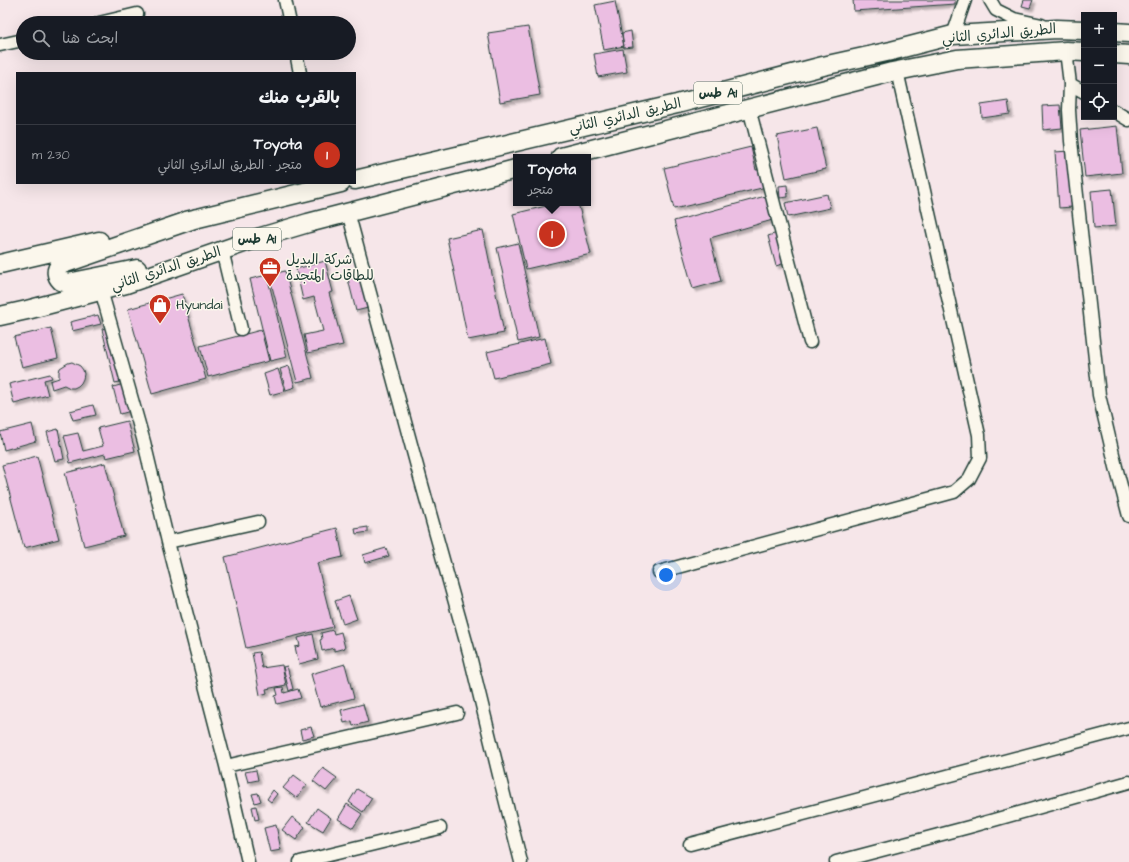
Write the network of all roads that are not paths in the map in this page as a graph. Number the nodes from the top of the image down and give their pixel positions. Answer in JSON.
{"nodes":[{"id":1,"x":285,"y":0,"type":"edge"},
{"id":2,"x":965,"y":0,"type":"edge"},
{"id":3,"x":990,"y":0,"type":"edge"},
{"id":4,"x":137,"y":14,"type":"dead end"},
{"id":5,"x":128,"y":16,"type":"edge"},
{"id":6,"x":288,"y":16,"type":"edge"},
{"id":7,"x":1057,"y":29,"type":"junction"},
{"id":8,"x":1081,"y":30,"type":"edge"},
{"id":9,"x":1117,"y":32,"type":"edge"},
{"id":10,"x":1129,"y":34,"type":"edge"},
{"id":11,"x":953,"y":35,"type":"junction"},
{"id":12,"x":16,"y":42,"type":"edge"},
{"id":13,"x":0,"y":45,"type":"edge"},
{"id":14,"x":1066,"y":51,"type":"junction"},
{"id":15,"x":1081,"y":52,"type":"edge"},
{"id":16,"x":1117,"y":54,"type":"edge"},
{"id":17,"x":1129,"y":54,"type":"edge"},
{"id":18,"x":297,"y":60,"type":"edge"},
{"id":19,"x":897,"y":71,"type":"junction"},
{"id":20,"x":300,"y":72,"type":"edge"},
{"id":21,"x":1070,"y":84,"type":"junction"},
{"id":22,"x":1081,"y":90,"type":"edge"},
{"id":23,"x":748,"y":108,"type":"junction"},
{"id":24,"x":1117,"y":113,"type":"edge"},
{"id":25,"x":1129,"y":120,"type":"edge"},
{"id":26,"x":572,"y":154,"type":"edge"},
{"id":27,"x":513,"y":170,"type":"edge"},
{"id":28,"x":356,"y":180,"type":"edge"},
{"id":29,"x":322,"y":185,"type":"edge"},
{"id":30,"x":348,"y":212,"type":"junction"},
{"id":31,"x":197,"y":218,"type":"junction"},
{"id":32,"x":308,"y":222,"type":"junction"},
{"id":33,"x":222,"y":250,"type":"junction"},
{"id":34,"x":0,"y":264,"type":"edge"},
{"id":35,"x":101,"y":290,"type":"junction"},
{"id":36,"x":0,"y":316,"type":"edge"},
{"id":37,"x":241,"y":328,"type":"dead end"},
{"id":38,"x":810,"y":342,"type":"dead end"},
{"id":39,"x":1124,"y":482,"type":"edge"},
{"id":40,"x":1129,"y":516,"type":"edge"},
{"id":41,"x":258,"y":522,"type":"dead end"},
{"id":42,"x":168,"y":542,"type":"junction"},
{"id":43,"x":659,"y":572,"type":"dead end"},
{"id":44,"x":457,"y":712,"type":"dead end"},
{"id":45,"x":1129,"y":728,"type":"edge"},
{"id":46,"x":226,"y":766,"type":"junction"},
{"id":47,"x":1129,"y":782,"type":"edge"},
{"id":48,"x":440,"y":828,"type":"dead end"},
{"id":49,"x":690,"y":844,"type":"dead end"},
{"id":50,"x":248,"y":862,"type":"edge"},
{"id":51,"x":300,"y":862,"type":"edge"},
{"id":52,"x":521,"y":862,"type":"edge"},
{"id":53,"x":836,"y":862,"type":"edge"}],
"edges":[{"from":1,"to":6,"type":"street"},
{"from":2,"to":11,"type":"street"},
{"from":3,"to":7,"type":"street"},
{"from":4,"to":5,"type":"street"},
{"from":7,"to":8,"type":"highway","name":"الطريق الدائري الثاني","number":"طس A1"},
{"from":7,"to":11,"type":"highway","name":"الطريق الدائري الثاني","number":"طس A1"},
{"from":9,"to":10,"type":"highway"},
{"from":11,"to":28,"type":"highway","name":"الطريق الدائري الثاني","number":"طس A1"},
{"from":12,"to":13,"type":"street"},
{"from":14,"to":15,"type":"highway","name":"الطريق الدائري الثاني","number":"طس A1"},
{"from":14,"to":19,"type":"highway","name":"الطريق الدائري الثاني","number":"طس A1"},
{"from":14,"to":21,"type":"street"},
{"from":16,"to":17,"type":"highway"},
{"from":18,"to":20,"type":"street"},
{"from":19,"to":23,"type":"highway","name":"الطريق الدائري الثاني","number":"طس A1"},
{"from":19,"to":43,"type":"street"},
{"from":21,"to":22,"type":"street"},
{"from":21,"to":39,"type":"street"},
{"from":23,"to":26,"type":"highway","name":"الطريق الدائري الثاني","number":"طس A1"},
{"from":23,"to":38,"type":"street"},
{"from":24,"to":25,"type":"street"},
{"from":27,"to":30,"type":"highway","name":"الطريق الدائري الثاني","number":"طس A1"},
{"from":29,"to":31,"type":"highway","number":"طس A1"},
{"from":30,"to":32,"type":"highway","name":"الطريق الدائري الثاني","number":"طس A1"},
{"from":30,"to":52,"type":"street"},
{"from":31,"to":32,"type":"highway"},
{"from":31,"to":34,"type":"highway","number":"طس A1"},
{"from":32,"to":33,"type":"highway","name":"الطريق الدائري الثاني","number":"طس A1"},
{"from":33,"to":35,"type":"highway","name":"الطريق الدائري الثاني","number":"طس A1"},
{"from":33,"to":37,"type":"street"},
{"from":35,"to":36,"type":"highway","name":"الطريق الدائري الثاني","number":"طس A1"},
{"from":35,"to":42,"type":"street"},
{"from":39,"to":40,"type":"street"},
{"from":41,"to":42,"type":"street"},
{"from":42,"to":46,"type":"street"},
{"from":44,"to":46,"type":"street"},
{"from":45,"to":49,"type":"street"},
{"from":46,"to":50,"type":"street"},
{"from":47,"to":53,"type":"street"},
{"from":48,"to":51,"type":"street"}]}
